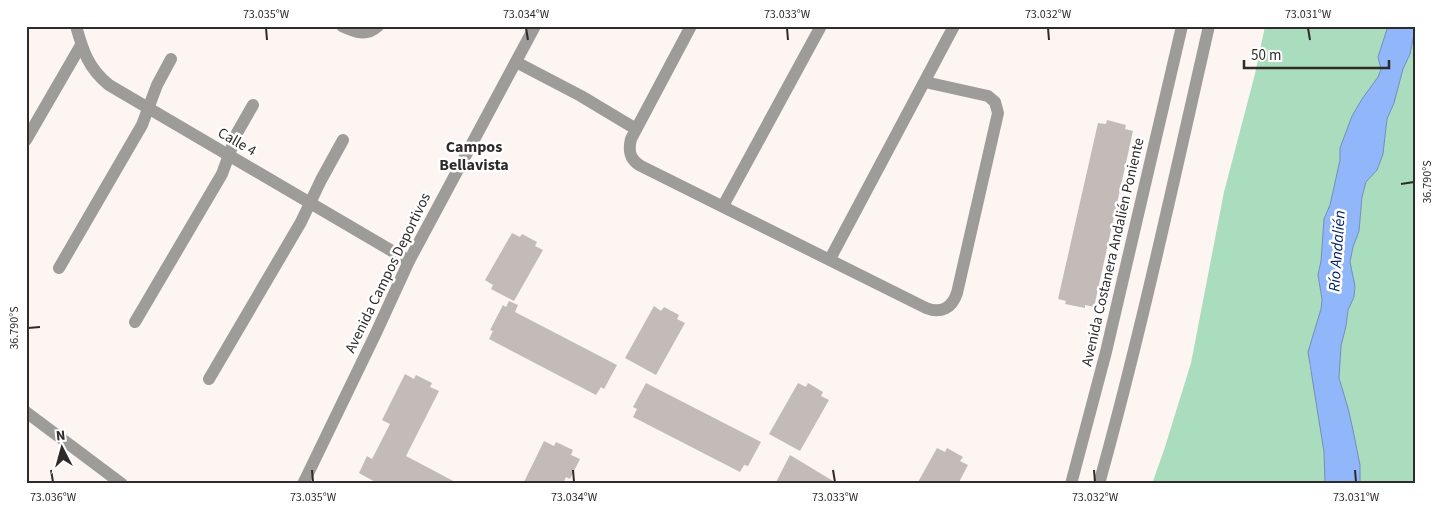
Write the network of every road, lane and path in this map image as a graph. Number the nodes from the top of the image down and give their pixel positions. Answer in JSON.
{"nodes":[{"id":1,"x":76,"y":26,"type":"edge"},
{"id":2,"x":342,"y":26,"type":"edge"},
{"id":3,"x":378,"y":26,"type":"edge"},
{"id":4,"x":536,"y":26,"type":"edge"},
{"id":5,"x":691,"y":26,"type":"edge"},
{"id":6,"x":821,"y":26,"type":"edge"},
{"id":7,"x":954,"y":26,"type":"edge"},
{"id":8,"x":1182,"y":26,"type":"edge"},
{"id":9,"x":1209,"y":26,"type":"edge"},
{"id":10,"x":81,"y":44,"type":"junction"},
{"id":11,"x":172,"y":59,"type":"dead end"},
{"id":12,"x":516,"y":62,"type":"junction"},
{"id":13,"x":925,"y":82,"type":"junction"},
{"id":14,"x":253,"y":105,"type":"dead end"},
{"id":15,"x":149,"y":108,"type":"junction"},
{"id":16,"x":636,"y":130,"type":"junction"},
{"id":17,"x":26,"y":140,"type":"edge"},
{"id":18,"x":343,"y":140,"type":"dead end"},
{"id":19,"x":229,"y":156,"type":"junction"},
{"id":20,"x":310,"y":203,"type":"junction"},
{"id":21,"x":723,"y":206,"type":"junction"},
{"id":22,"x":830,"y":259,"type":"junction"},
{"id":23,"x":409,"y":261,"type":"junction"},
{"id":24,"x":59,"y":268,"type":"dead end"},
{"id":25,"x":136,"y":322,"type":"dead end"},
{"id":26,"x":209,"y":380,"type":"dead end"},
{"id":27,"x":26,"y":412,"type":"edge"},
{"id":28,"x":122,"y":484,"type":"edge"},
{"id":29,"x":303,"y":484,"type":"edge"},
{"id":30,"x":1071,"y":484,"type":"edge"},
{"id":31,"x":1099,"y":484,"type":"edge"}],
"edges":[{"from":1,"to":10,"type":"street","name":"Calle 4"},
{"from":2,"to":3,"type":"street"},
{"from":4,"to":12,"type":"street","name":"Avenida Campos Deportivos"},
{"from":5,"to":16,"type":"street"},
{"from":6,"to":21,"type":"street"},
{"from":7,"to":13,"type":"street"},
{"from":8,"to":30,"type":"street","name":"Avenida Costanera Andalién Poniente"},
{"from":9,"to":31,"type":"street"},
{"from":10,"to":15,"type":"street","name":"Calle 4"},
{"from":10,"to":17,"type":"street"},
{"from":11,"to":15,"type":"street"},
{"from":12,"to":16,"type":"street"},
{"from":12,"to":23,"type":"street","name":"Avenida Campos Deportivos"},
{"from":13,"to":22,"type":"street"},
{"from":13,"to":22,"type":"street"},
{"from":14,"to":19,"type":"street"},
{"from":15,"to":19,"type":"street","name":"Calle 4"},
{"from":15,"to":24,"type":"street"},
{"from":16,"to":21,"type":"street"},
{"from":18,"to":20,"type":"street"},
{"from":19,"to":20,"type":"street","name":"Calle 4"},
{"from":19,"to":25,"type":"street"},
{"from":20,"to":23,"type":"street","name":"Calle 4"},
{"from":20,"to":26,"type":"street"},
{"from":21,"to":22,"type":"street"},
{"from":23,"to":29,"type":"street","name":"Avenida Campos Deportivos"},
{"from":27,"to":28,"type":"street"}]}
